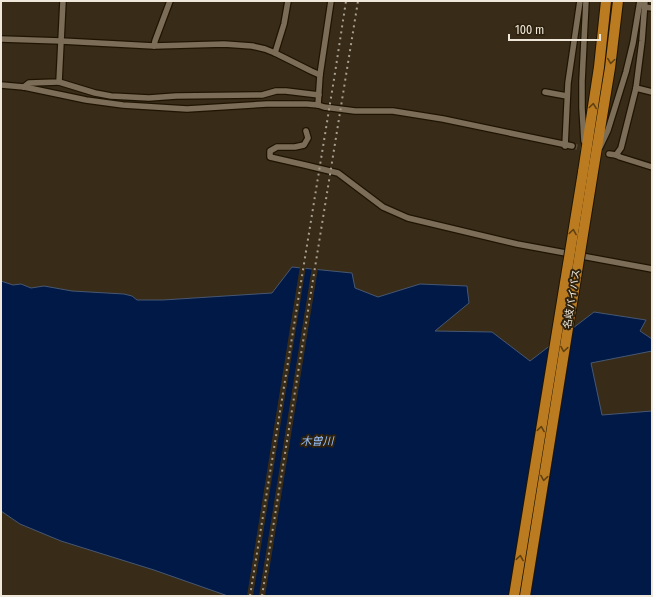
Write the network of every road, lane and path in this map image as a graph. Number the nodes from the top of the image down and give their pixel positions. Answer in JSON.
{"nodes":[{"id":1,"x":63,"y":1,"type":"edge"},
{"id":2,"x":170,"y":1,"type":"edge"},
{"id":3,"x":288,"y":1,"type":"edge"},
{"id":4,"x":331,"y":1,"type":"edge"},
{"id":5,"x":580,"y":1,"type":"edge"},
{"id":6,"x":586,"y":1,"type":"edge"},
{"id":7,"x":640,"y":1,"type":"edge"},
{"id":8,"x":606,"y":4,"type":"edge"},
{"id":9,"x":645,"y":4,"type":"edge"},
{"id":10,"x":618,"y":5,"type":"edge"},
{"id":11,"x":652,"y":8,"type":"edge"},
{"id":12,"x":1,"y":38,"type":"edge"},
{"id":13,"x":61,"y":41,"type":"junction"},
{"id":14,"x":154,"y":46,"type":"junction"},
{"id":15,"x":276,"y":53,"type":"junction"},
{"id":16,"x":320,"y":75,"type":"junction"},
{"id":17,"x":59,"y":82,"type":"junction"},
{"id":18,"x":1,"y":85,"type":"edge"},
{"id":19,"x":24,"y":87,"type":"junction"},
{"id":20,"x":636,"y":88,"type":"junction"},
{"id":21,"x":544,"y":92,"type":"dead end"},
{"id":22,"x":652,"y":92,"type":"edge"},
{"id":23,"x":319,"y":95,"type":"junction"},
{"id":24,"x":567,"y":96,"type":"junction"},
{"id":25,"x":318,"y":105,"type":"junction"},
{"id":26,"x":306,"y":131,"type":"dead end"},
{"id":27,"x":565,"y":146,"type":"junction"},
{"id":28,"x":572,"y":146,"type":"tunnel mouth"},
{"id":29,"x":610,"y":154,"type":"tunnel mouth"},
{"id":30,"x":616,"y":155,"type":"junction"},
{"id":31,"x":595,"y":157,"type":"junction"},
{"id":32,"x":652,"y":167,"type":"edge"},
{"id":33,"x":587,"y":169,"type":"junction"},
{"id":34,"x":652,"y":269,"type":"edge"},
{"id":35,"x":514,"y":596,"type":"edge"},
{"id":36,"x":525,"y":596,"type":"edge"}],
"edges":[{"from":1,"to":13,"type":"street"},
{"from":2,"to":14,"type":"street"},
{"from":3,"to":15,"type":"street"},
{"from":4,"to":16,"type":"street"},
{"from":5,"to":24,"type":"street"},
{"from":6,"to":33,"type":"street"},
{"from":7,"to":31,"type":"street"},
{"from":33,"to":8,"type":"highway","name":"名岐バイパス","one_way":true},
{"from":9,"to":11,"type":"street"},
{"from":9,"to":20,"type":"street"},
{"from":10,"to":31,"type":"highway","name":"名岐バイパス","one_way":true},
{"from":12,"to":13,"type":"street"},
{"from":13,"to":14,"type":"street"},
{"from":13,"to":17,"type":"street"},
{"from":14,"to":15,"type":"street"},
{"from":15,"to":16,"type":"street"},
{"from":16,"to":23,"type":"street"},
{"from":17,"to":19,"type":"street"},
{"from":17,"to":23,"type":"street"},
{"from":18,"to":19,"type":"street"},
{"from":19,"to":25,"type":"street"},
{"from":20,"to":22,"type":"street"},
{"from":20,"to":30,"type":"street"},
{"from":21,"to":24,"type":"street"},
{"from":23,"to":25,"type":"street"},
{"from":24,"to":27,"type":"street"},
{"from":25,"to":27,"type":"street"},
{"from":26,"to":34,"type":"street"},
{"from":27,"to":28,"type":"street"},
{"from":29,"to":30,"type":"street"},
{"from":30,"to":32,"type":"street"},
{"from":31,"to":33,"type":"highway","name":"名岐バイパス"},
{"from":35,"to":33,"type":"highway","name":"名岐バイパス","one_way":true,"bridge":true},
{"from":33,"to":36,"type":"highway","name":"名岐バイパス","one_way":true,"bridge":true}]}
